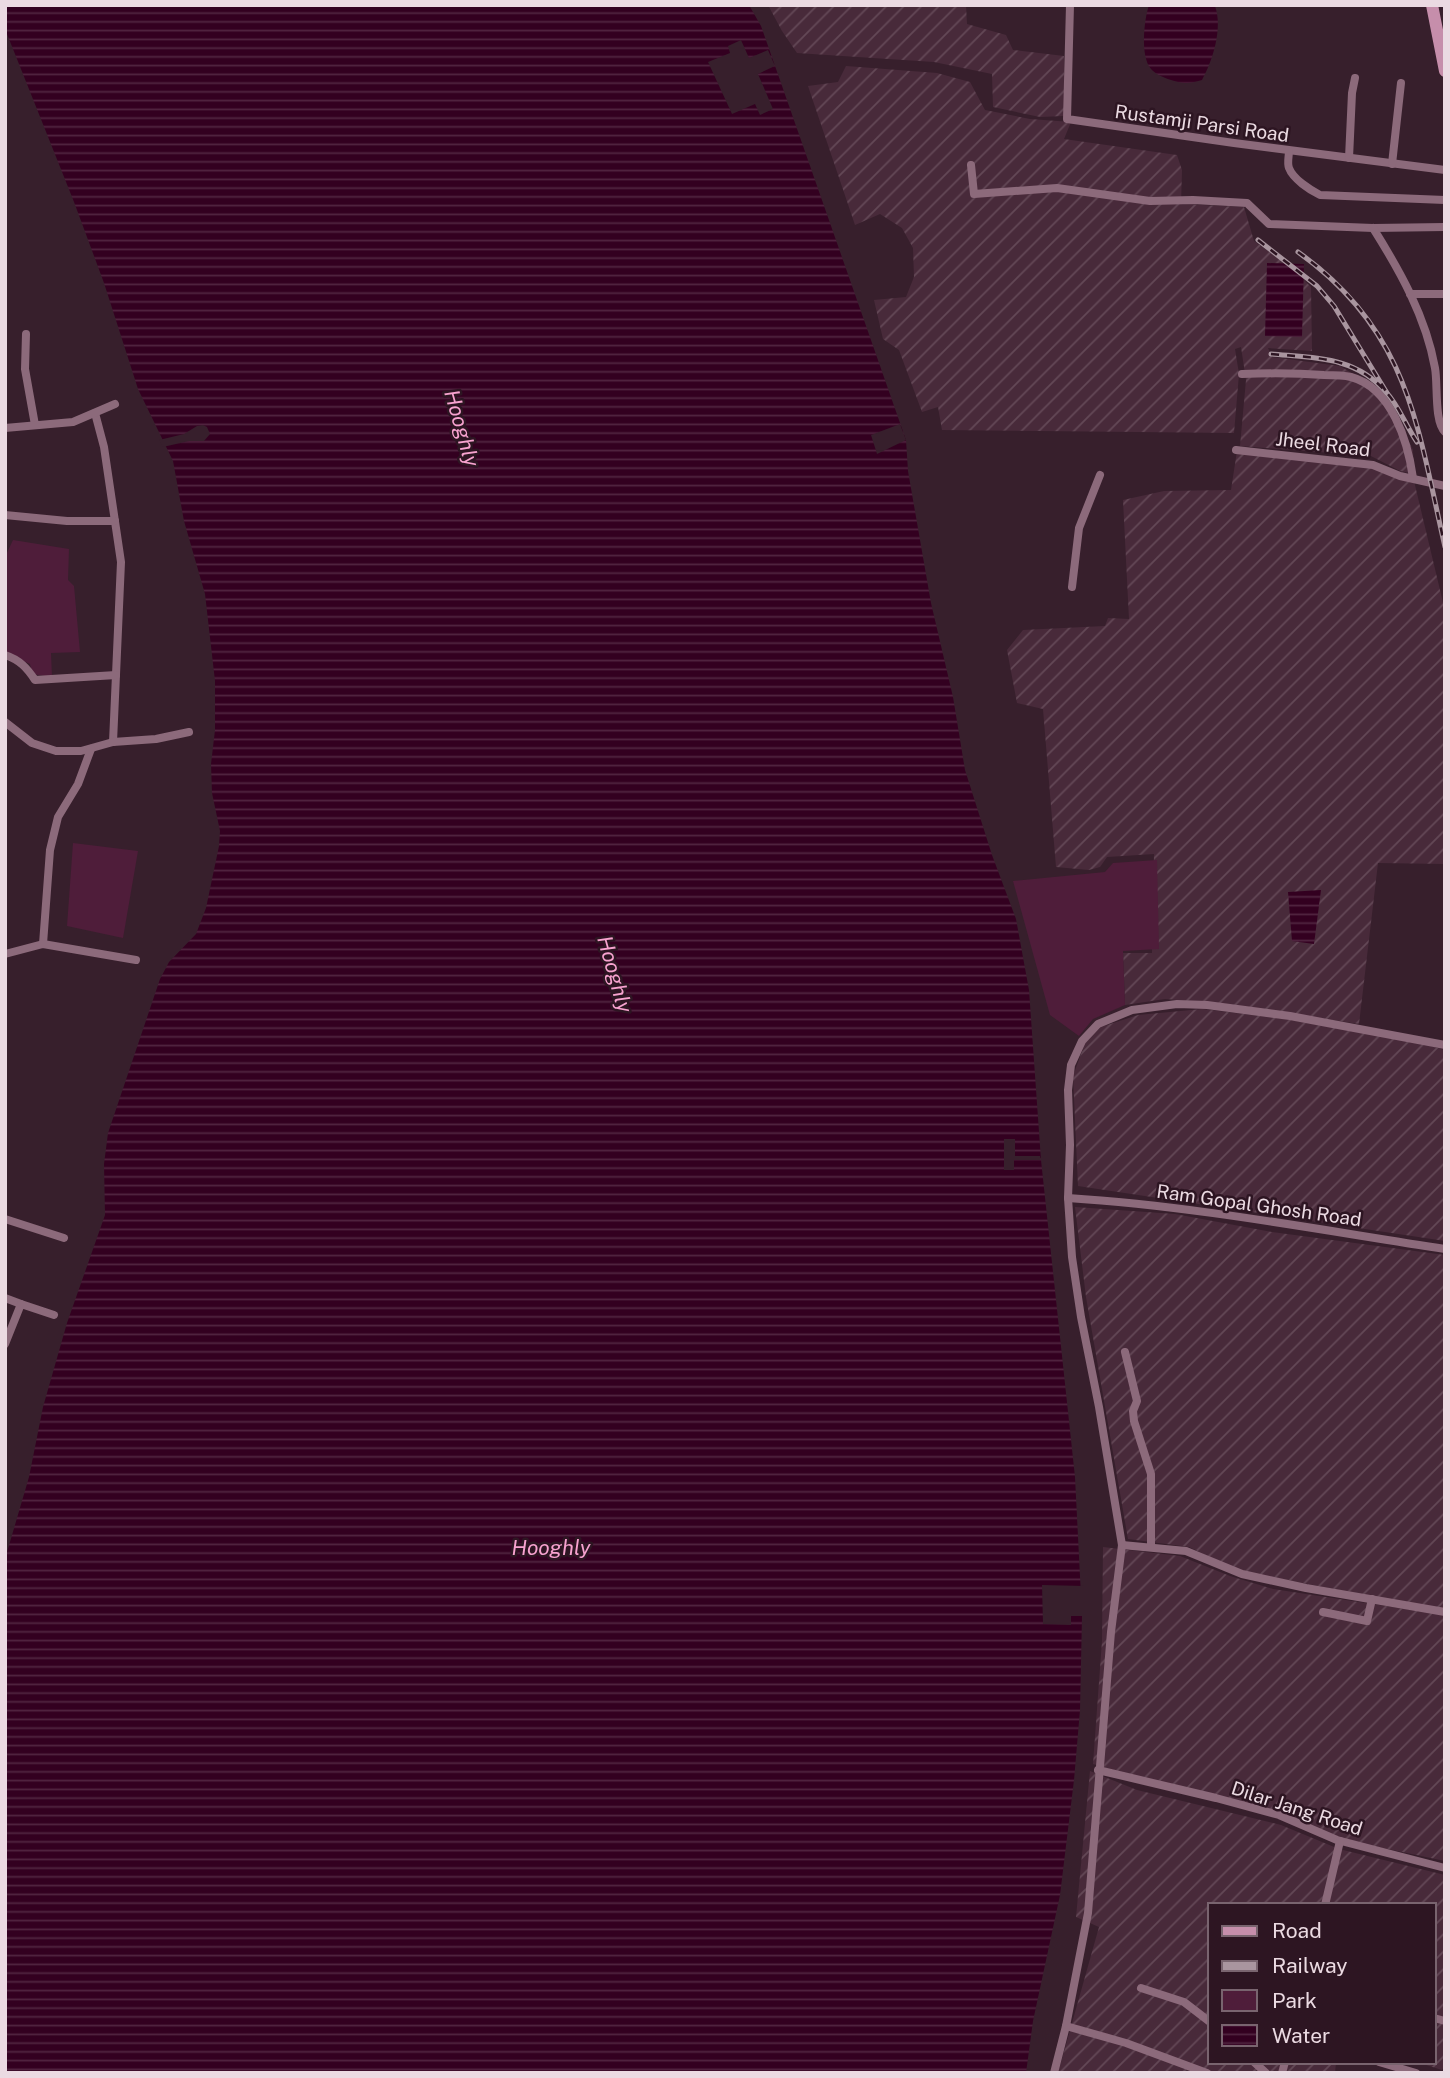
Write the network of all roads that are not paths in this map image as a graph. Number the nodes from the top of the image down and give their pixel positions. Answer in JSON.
{"nodes":[{"id":1,"x":1070,"y":5,"type":"edge"},
{"id":2,"x":1432,"y":5,"type":"edge"},
{"id":3,"x":1442,"y":41,"type":"edge"},
{"id":4,"x":1445,"y":71,"type":"edge"},
{"id":5,"x":1355,"y":78,"type":"dead end"},
{"id":6,"x":1401,"y":83,"type":"dead end"},
{"id":7,"x":1289,"y":150,"type":"junction"},
{"id":8,"x":1349,"y":158,"type":"junction"},
{"id":9,"x":1392,"y":164,"type":"junction"},
{"id":10,"x":971,"y":165,"type":"dead end"},
{"id":11,"x":1445,"y":170,"type":"edge"},
{"id":12,"x":1445,"y":200,"type":"edge"},
{"id":13,"x":1445,"y":227,"type":"edge"},
{"id":14,"x":1373,"y":228,"type":"junction"},
{"id":15,"x":1410,"y":294,"type":"junction"},
{"id":16,"x":1445,"y":294,"type":"edge"},
{"id":17,"x":26,"y":334,"type":"dead end"},
{"id":18,"x":1445,"y":366,"type":"edge"},
{"id":19,"x":1435,"y":367,"type":"junction"},
{"id":20,"x":1242,"y":374,"type":"dead end"},
{"id":21,"x":115,"y":404,"type":"dead end"},
{"id":22,"x":94,"y":413,"type":"junction"},
{"id":23,"x":35,"y":425,"type":"junction"},
{"id":24,"x":5,"y":428,"type":"edge"},
{"id":25,"x":1445,"y":432,"type":"edge"},
{"id":26,"x":1236,"y":450,"type":"dead end"},
{"id":27,"x":1100,"y":475,"type":"dead end"},
{"id":28,"x":1413,"y":478,"type":"junction"},
{"id":29,"x":1445,"y":486,"type":"edge"},
{"id":30,"x":5,"y":515,"type":"edge"},
{"id":31,"x":115,"y":521,"type":"junction"},
{"id":32,"x":1072,"y":587,"type":"dead end"},
{"id":33,"x":5,"y":655,"type":"edge"},
{"id":34,"x":116,"y":675,"type":"junction"},
{"id":35,"x":5,"y":722,"type":"edge"},
{"id":36,"x":189,"y":732,"type":"dead end"},
{"id":37,"x":113,"y":742,"type":"junction"},
{"id":38,"x":91,"y":749,"type":"junction"},
{"id":39,"x":43,"y":944,"type":"junction"},
{"id":40,"x":5,"y":954,"type":"edge"},
{"id":41,"x":136,"y":960,"type":"dead end"},
{"id":42,"x":1445,"y":1045,"type":"edge"},
{"id":43,"x":1068,"y":1198,"type":"junction"},
{"id":44,"x":5,"y":1219,"type":"edge"},
{"id":45,"x":64,"y":1238,"type":"dead end"},
{"id":46,"x":1445,"y":1249,"type":"edge"},
{"id":47,"x":5,"y":1298,"type":"edge"},
{"id":48,"x":21,"y":1304,"type":"junction"},
{"id":49,"x":54,"y":1315,"type":"dead end"},
{"id":50,"x":5,"y":1344,"type":"edge"},
{"id":51,"x":1125,"y":1352,"type":"dead end"},
{"id":52,"x":1122,"y":1545,"type":"junction"},
{"id":53,"x":1151,"y":1547,"type":"junction"},
{"id":54,"x":1372,"y":1599,"type":"junction"},
{"id":55,"x":1323,"y":1612,"type":"dead end"},
{"id":56,"x":1445,"y":1612,"type":"edge"},
{"id":57,"x":1098,"y":1770,"type":"junction"},
{"id":58,"x":1340,"y":1841,"type":"junction"},
{"id":59,"x":1445,"y":1868,"type":"edge"},
{"id":60,"x":1325,"y":1903,"type":"edge"},
{"id":61,"x":1141,"y":1988,"type":"dead end"},
{"id":62,"x":1208,"y":2020,"type":"edge"},
{"id":63,"x":1066,"y":2026,"type":"junction"},
{"id":64,"x":1386,"y":2064,"type":"edge"},
{"id":65,"x":1054,"y":2073,"type":"edge"},
{"id":66,"x":1207,"y":2073,"type":"edge"},
{"id":67,"x":1416,"y":2073,"type":"edge"}],
"edges":[{"from":1,"to":7,"type":"street","name":"Rustamji Parsi Road"},
{"from":2,"to":3,"type":"street"},
{"from":3,"to":4,"type":"street"},
{"from":5,"to":8,"type":"street"},
{"from":6,"to":9,"type":"street"},
{"from":7,"to":8,"type":"street","name":"Rustamji Parsi Road"},
{"from":7,"to":12,"type":"street"},
{"from":8,"to":9,"type":"street","name":"Rustamji Parsi Road"},
{"from":9,"to":11,"type":"street","name":"Rustamji Parsi Road"},
{"from":10,"to":14,"type":"street"},
{"from":13,"to":14,"type":"street"},
{"from":14,"to":15,"type":"street"},
{"from":15,"to":16,"type":"street"},
{"from":15,"to":19,"type":"street"},
{"from":17,"to":23,"type":"street"},
{"from":18,"to":19,"type":"street"},
{"from":19,"to":25,"type":"street"},
{"from":20,"to":28,"type":"street"},
{"from":21,"to":22,"type":"street"},
{"from":22,"to":23,"type":"street"},
{"from":22,"to":31,"type":"street"},
{"from":23,"to":24,"type":"street"},
{"from":26,"to":28,"type":"street","name":"Jheel Road"},
{"from":27,"to":32,"type":"street"},
{"from":28,"to":29,"type":"street","name":"Jheel Road"},
{"from":30,"to":31,"type":"street"},
{"from":31,"to":34,"type":"street"},
{"from":33,"to":34,"type":"street"},
{"from":34,"to":37,"type":"street"},
{"from":35,"to":38,"type":"street"},
{"from":36,"to":37,"type":"street"},
{"from":37,"to":38,"type":"street"},
{"from":38,"to":39,"type":"street"},
{"from":39,"to":40,"type":"street"},
{"from":39,"to":41,"type":"street"},
{"from":42,"to":43,"type":"street"},
{"from":43,"to":46,"type":"street","name":"Ram Gopal Ghosh Road"},
{"from":43,"to":52,"type":"street"},
{"from":44,"to":45,"type":"street"},
{"from":47,"to":48,"type":"street"},
{"from":48,"to":49,"type":"street"},
{"from":48,"to":50,"type":"street"},
{"from":51,"to":53,"type":"street"},
{"from":52,"to":53,"type":"street"},
{"from":52,"to":57,"type":"street"},
{"from":53,"to":54,"type":"street"},
{"from":54,"to":55,"type":"street"},
{"from":54,"to":56,"type":"street"},
{"from":57,"to":58,"type":"street","name":"Dilar Jang Road"},
{"from":57,"to":63,"type":"street"},
{"from":58,"to":59,"type":"street","name":"Dilar Jang Road"},
{"from":58,"to":60,"type":"street"},
{"from":61,"to":62,"type":"street"},
{"from":63,"to":65,"type":"street"},
{"from":63,"to":66,"type":"street"},
{"from":64,"to":67,"type":"street"}]}
